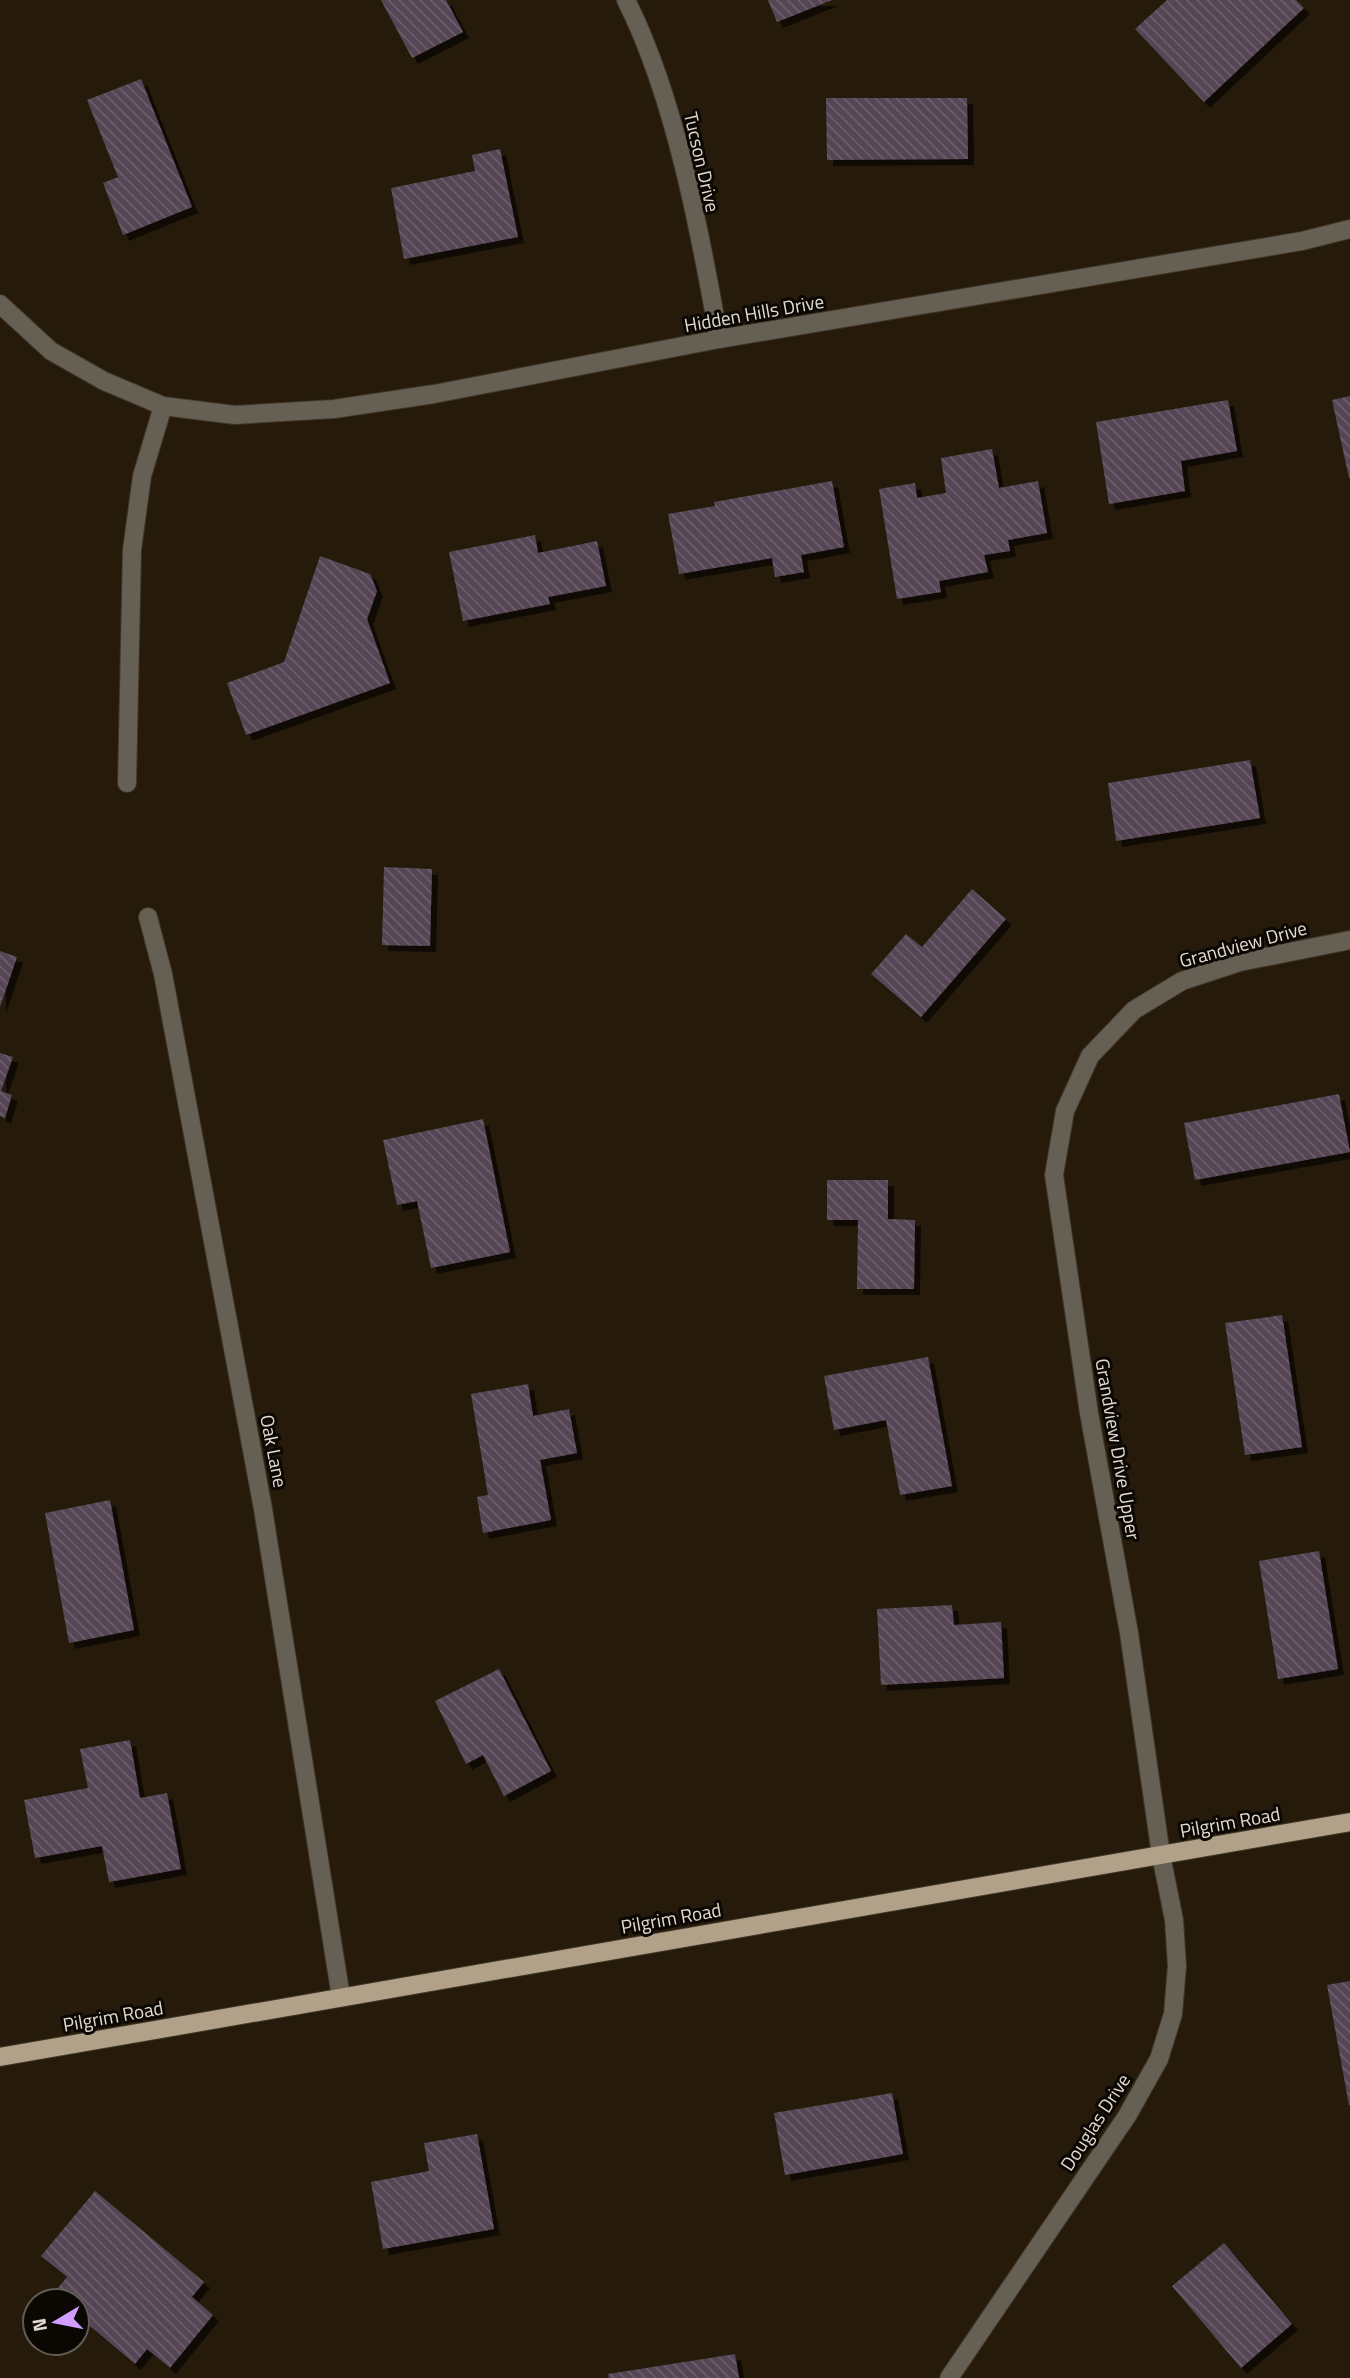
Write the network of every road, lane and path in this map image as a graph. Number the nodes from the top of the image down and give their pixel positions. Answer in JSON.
{"nodes":[{"id":1,"x":626,"y":0,"type":"edge"},
{"id":2,"x":1350,"y":229,"type":"edge"},
{"id":3,"x":0,"y":304,"type":"edge"},
{"id":4,"x":719,"y":339,"type":"junction"},
{"id":5,"x":163,"y":406,"type":"junction"},
{"id":6,"x":127,"y":783,"type":"dead end"},
{"id":7,"x":148,"y":917,"type":"dead end"},
{"id":8,"x":1350,"y":940,"type":"edge"},
{"id":9,"x":1090,"y":1056,"type":"joint"},
{"id":10,"x":1350,"y":1822,"type":"edge"},
{"id":11,"x":1161,"y":1855,"type":"junction"},
{"id":12,"x":341,"y":1997,"type":"junction"},
{"id":13,"x":0,"y":2057,"type":"edge"},
{"id":14,"x":949,"y":2378,"type":"edge"}],
"edges":[{"from":1,"to":4,"type":"street","name":"Tucson Drive"},
{"from":2,"to":4,"type":"street","name":"Hidden Hills Drive"},
{"from":3,"to":5,"type":"street","name":"Hidden Hills Drive"},
{"from":4,"to":5,"type":"street","name":"Hidden Hills Drive"},
{"from":5,"to":6,"type":"street"},
{"from":7,"to":12,"type":"street","name":"Oak Lane"},
{"from":8,"to":9,"type":"street","name":"Grandview Drive"},
{"from":9,"to":11,"type":"street","name":"Grandview Drive Upper"},
{"from":10,"to":11,"type":"main road","name":"Pilgrim Road"},
{"from":11,"to":12,"type":"main road","name":"Pilgrim Road"},
{"from":11,"to":14,"type":"street","name":"Douglas Drive"},
{"from":12,"to":13,"type":"main road","name":"Pilgrim Road"}]}
